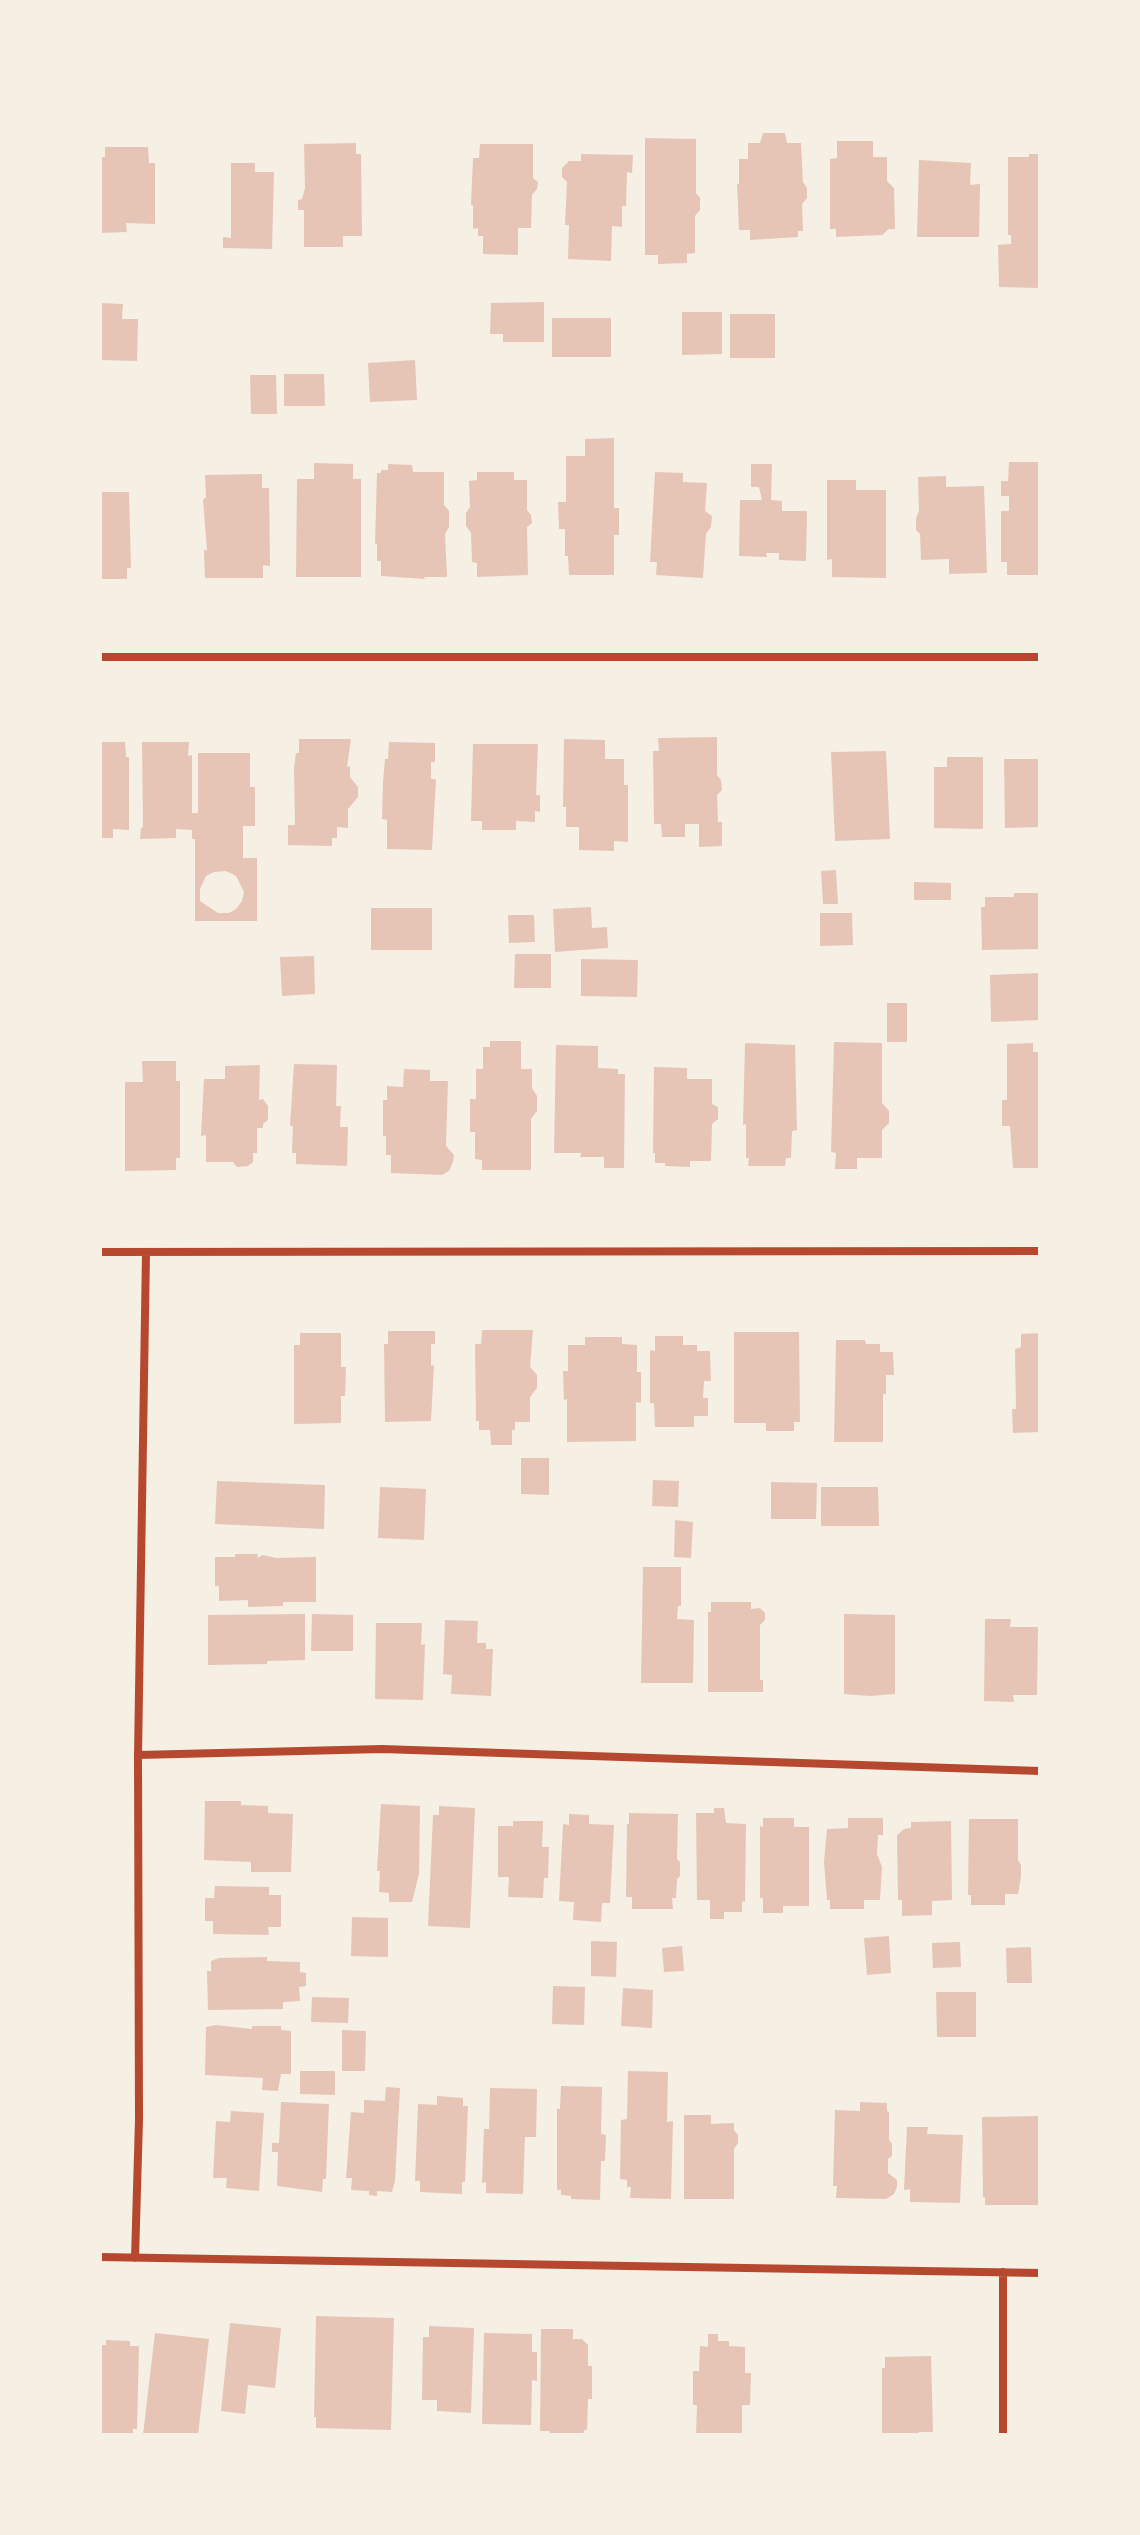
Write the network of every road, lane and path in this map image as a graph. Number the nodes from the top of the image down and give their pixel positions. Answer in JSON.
{"nodes":[{"id":1,"x":100,"y":657,"type":"edge"},
{"id":2,"x":1040,"y":657,"type":"edge"},
{"id":3,"x":1040,"y":1251,"type":"edge"},
{"id":4,"x":100,"y":1252,"type":"edge"},
{"id":5,"x":146,"y":1252,"type":"junction"},
{"id":6,"x":138,"y":1755,"type":"junction"},
{"id":7,"x":1040,"y":1771,"type":"edge"},
{"id":8,"x":100,"y":2257,"type":"edge"},
{"id":9,"x":135,"y":2258,"type":"junction"},
{"id":10,"x":1003,"y":2272,"type":"junction"},
{"id":11,"x":1040,"y":2273,"type":"edge"},
{"id":12,"x":1003,"y":2435,"type":"edge"}],
"edges":[{"from":1,"to":2,"type":"street"},
{"from":3,"to":5,"type":"street"},
{"from":4,"to":5,"type":"street"},
{"from":5,"to":6,"type":"street"},
{"from":6,"to":7,"type":"street"},
{"from":6,"to":9,"type":"street"},
{"from":8,"to":9,"type":"street"},
{"from":9,"to":10,"type":"street"},
{"from":10,"to":11,"type":"street"},
{"from":10,"to":12,"type":"street"}]}
